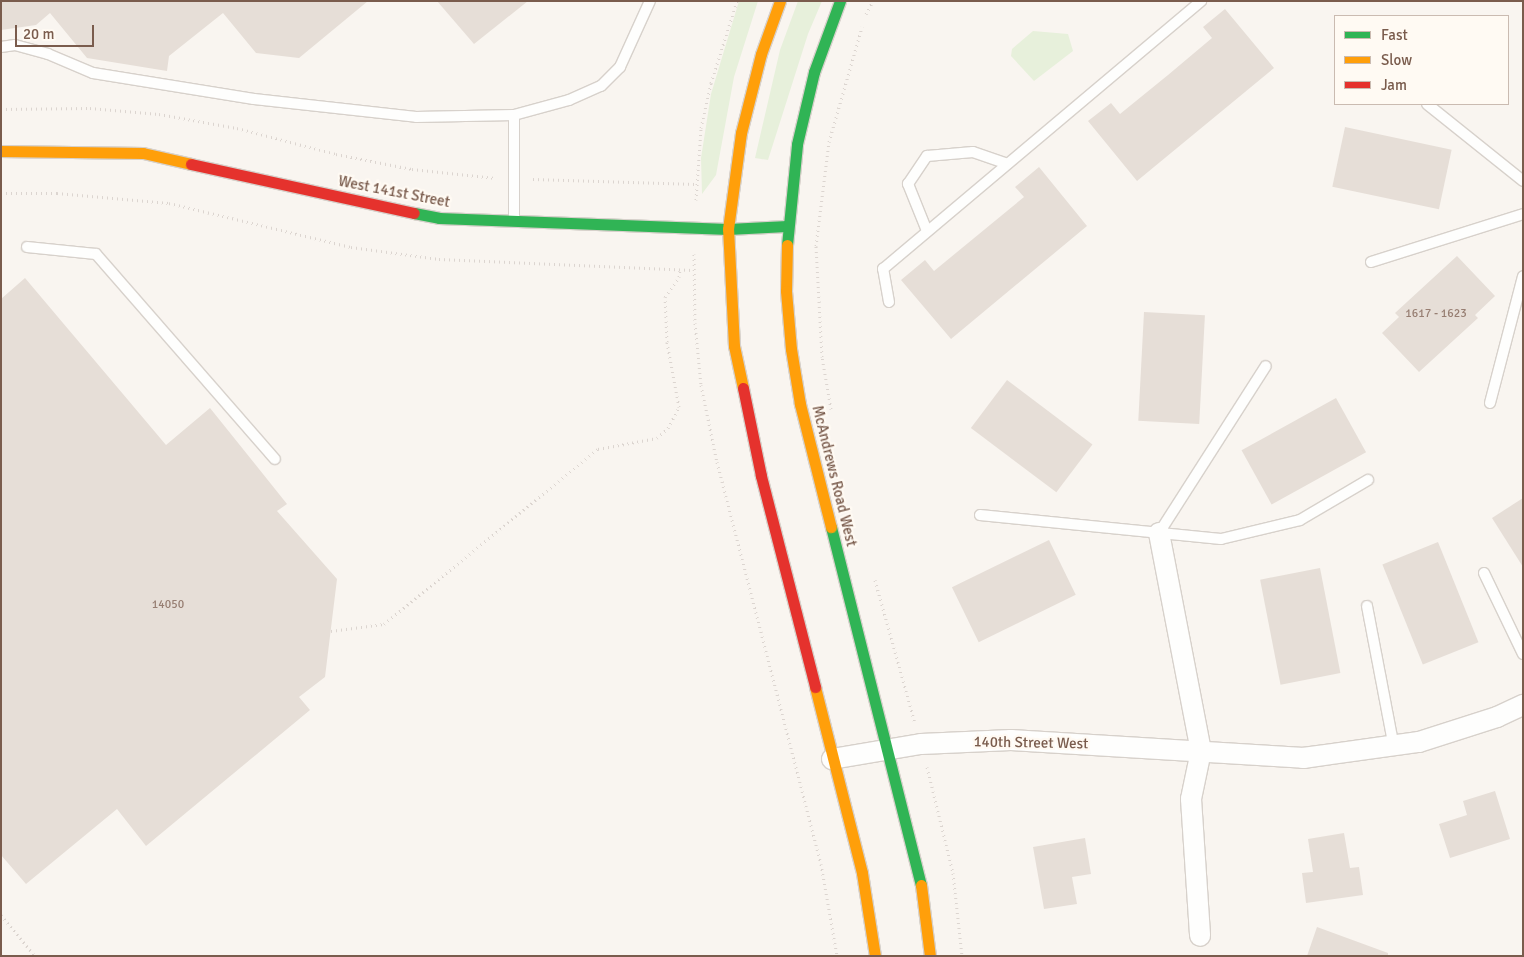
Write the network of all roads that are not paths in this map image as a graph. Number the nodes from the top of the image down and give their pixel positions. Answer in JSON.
{"nodes":[{"id":1,"x":650,"y":1,"type":"edge"},
{"id":2,"x":780,"y":1,"type":"edge"},
{"id":3,"x":840,"y":1,"type":"edge"},
{"id":4,"x":1201,"y":1,"type":"edge"},
{"id":5,"x":1,"y":47,"type":"edge"},
{"id":6,"x":1428,"y":105,"type":"edge"},
{"id":7,"x":514,"y":115,"type":"junction"},
{"id":8,"x":1,"y":151,"type":"edge"},
{"id":9,"x":1007,"y":164,"type":"junction"},
{"id":10,"x":1523,"y":181,"type":"edge"},
{"id":11,"x":1523,"y":214,"type":"edge"},
{"id":12,"x":514,"y":221,"type":"junction"},
{"id":13,"x":787,"y":226,"type":"junction"},
{"id":14,"x":728,"y":229,"type":"junction"},
{"id":15,"x":927,"y":231,"type":"junction"},
{"id":16,"x":27,"y":247,"type":"dead end"},
{"id":17,"x":1371,"y":262,"type":"dead end"},
{"id":18,"x":1523,"y":276,"type":"edge"},
{"id":19,"x":889,"y":302,"type":"dead end"},
{"id":20,"x":1266,"y":366,"type":"dead end"},
{"id":21,"x":1490,"y":403,"type":"dead end"},
{"id":22,"x":276,"y":459,"type":"dead end"},
{"id":23,"x":1368,"y":480,"type":"dead end"},
{"id":24,"x":980,"y":515,"type":"dead end"},
{"id":25,"x":1160,"y":532,"type":"junction"},
{"id":26,"x":1484,"y":573,"type":"dead end"},
{"id":27,"x":1367,"y":606,"type":"dead end"},
{"id":28,"x":1523,"y":654,"type":"edge"},
{"id":29,"x":1523,"y":705,"type":"edge"},
{"id":30,"x":1394,"y":747,"type":"junction"},
{"id":31,"x":889,"y":749,"type":"junction"},
{"id":32,"x":1201,"y":750,"type":"junction"},
{"id":33,"x":832,"y":759,"type":"junction"},
{"id":34,"x":1200,"y":936,"type":"dead end"},
{"id":35,"x":875,"y":956,"type":"edge"},
{"id":36,"x":930,"y":956,"type":"edge"}],
"edges":[{"from":1,"to":7,"type":"lane"},
{"from":2,"to":14,"type":"main road"},
{"from":3,"to":13,"type":"main road","name":"McAndrews Road West"},
{"from":4,"to":9,"type":"lane"},
{"from":5,"to":7,"type":"lane"},
{"from":6,"to":10,"type":"lane"},
{"from":7,"to":12,"type":"lane"},
{"from":8,"to":12,"type":"main road","name":"West 141st Street"},
{"from":9,"to":15,"type":"lane"},
{"from":9,"to":15,"type":"lane"},
{"from":11,"to":17,"type":"lane"},
{"from":12,"to":14,"type":"main road","name":"West 141st Street"},
{"from":13,"to":14,"type":"main road","name":"West 141st Street"},
{"from":13,"to":31,"type":"main road","name":"McAndrews Road West"},
{"from":14,"to":33,"type":"main road"},
{"from":15,"to":19,"type":"lane"},
{"from":16,"to":22,"type":"lane"},
{"from":18,"to":21,"type":"lane"},
{"from":20,"to":25,"type":"lane"},
{"from":23,"to":25,"type":"lane"},
{"from":24,"to":25,"type":"lane"},
{"from":25,"to":32,"type":"street"},
{"from":26,"to":28,"type":"lane"},
{"from":27,"to":30,"type":"lane"},
{"from":29,"to":30,"type":"street","name":"140th Street West"},
{"from":30,"to":32,"type":"street","name":"140th Street West"},
{"from":31,"to":32,"type":"street","name":"140th Street West"},
{"from":31,"to":33,"type":"street","name":"140th Street West"},
{"from":31,"to":36,"type":"main road","name":"McAndrews Road West"},
{"from":32,"to":34,"type":"street"},
{"from":33,"to":35,"type":"main road"}]}
